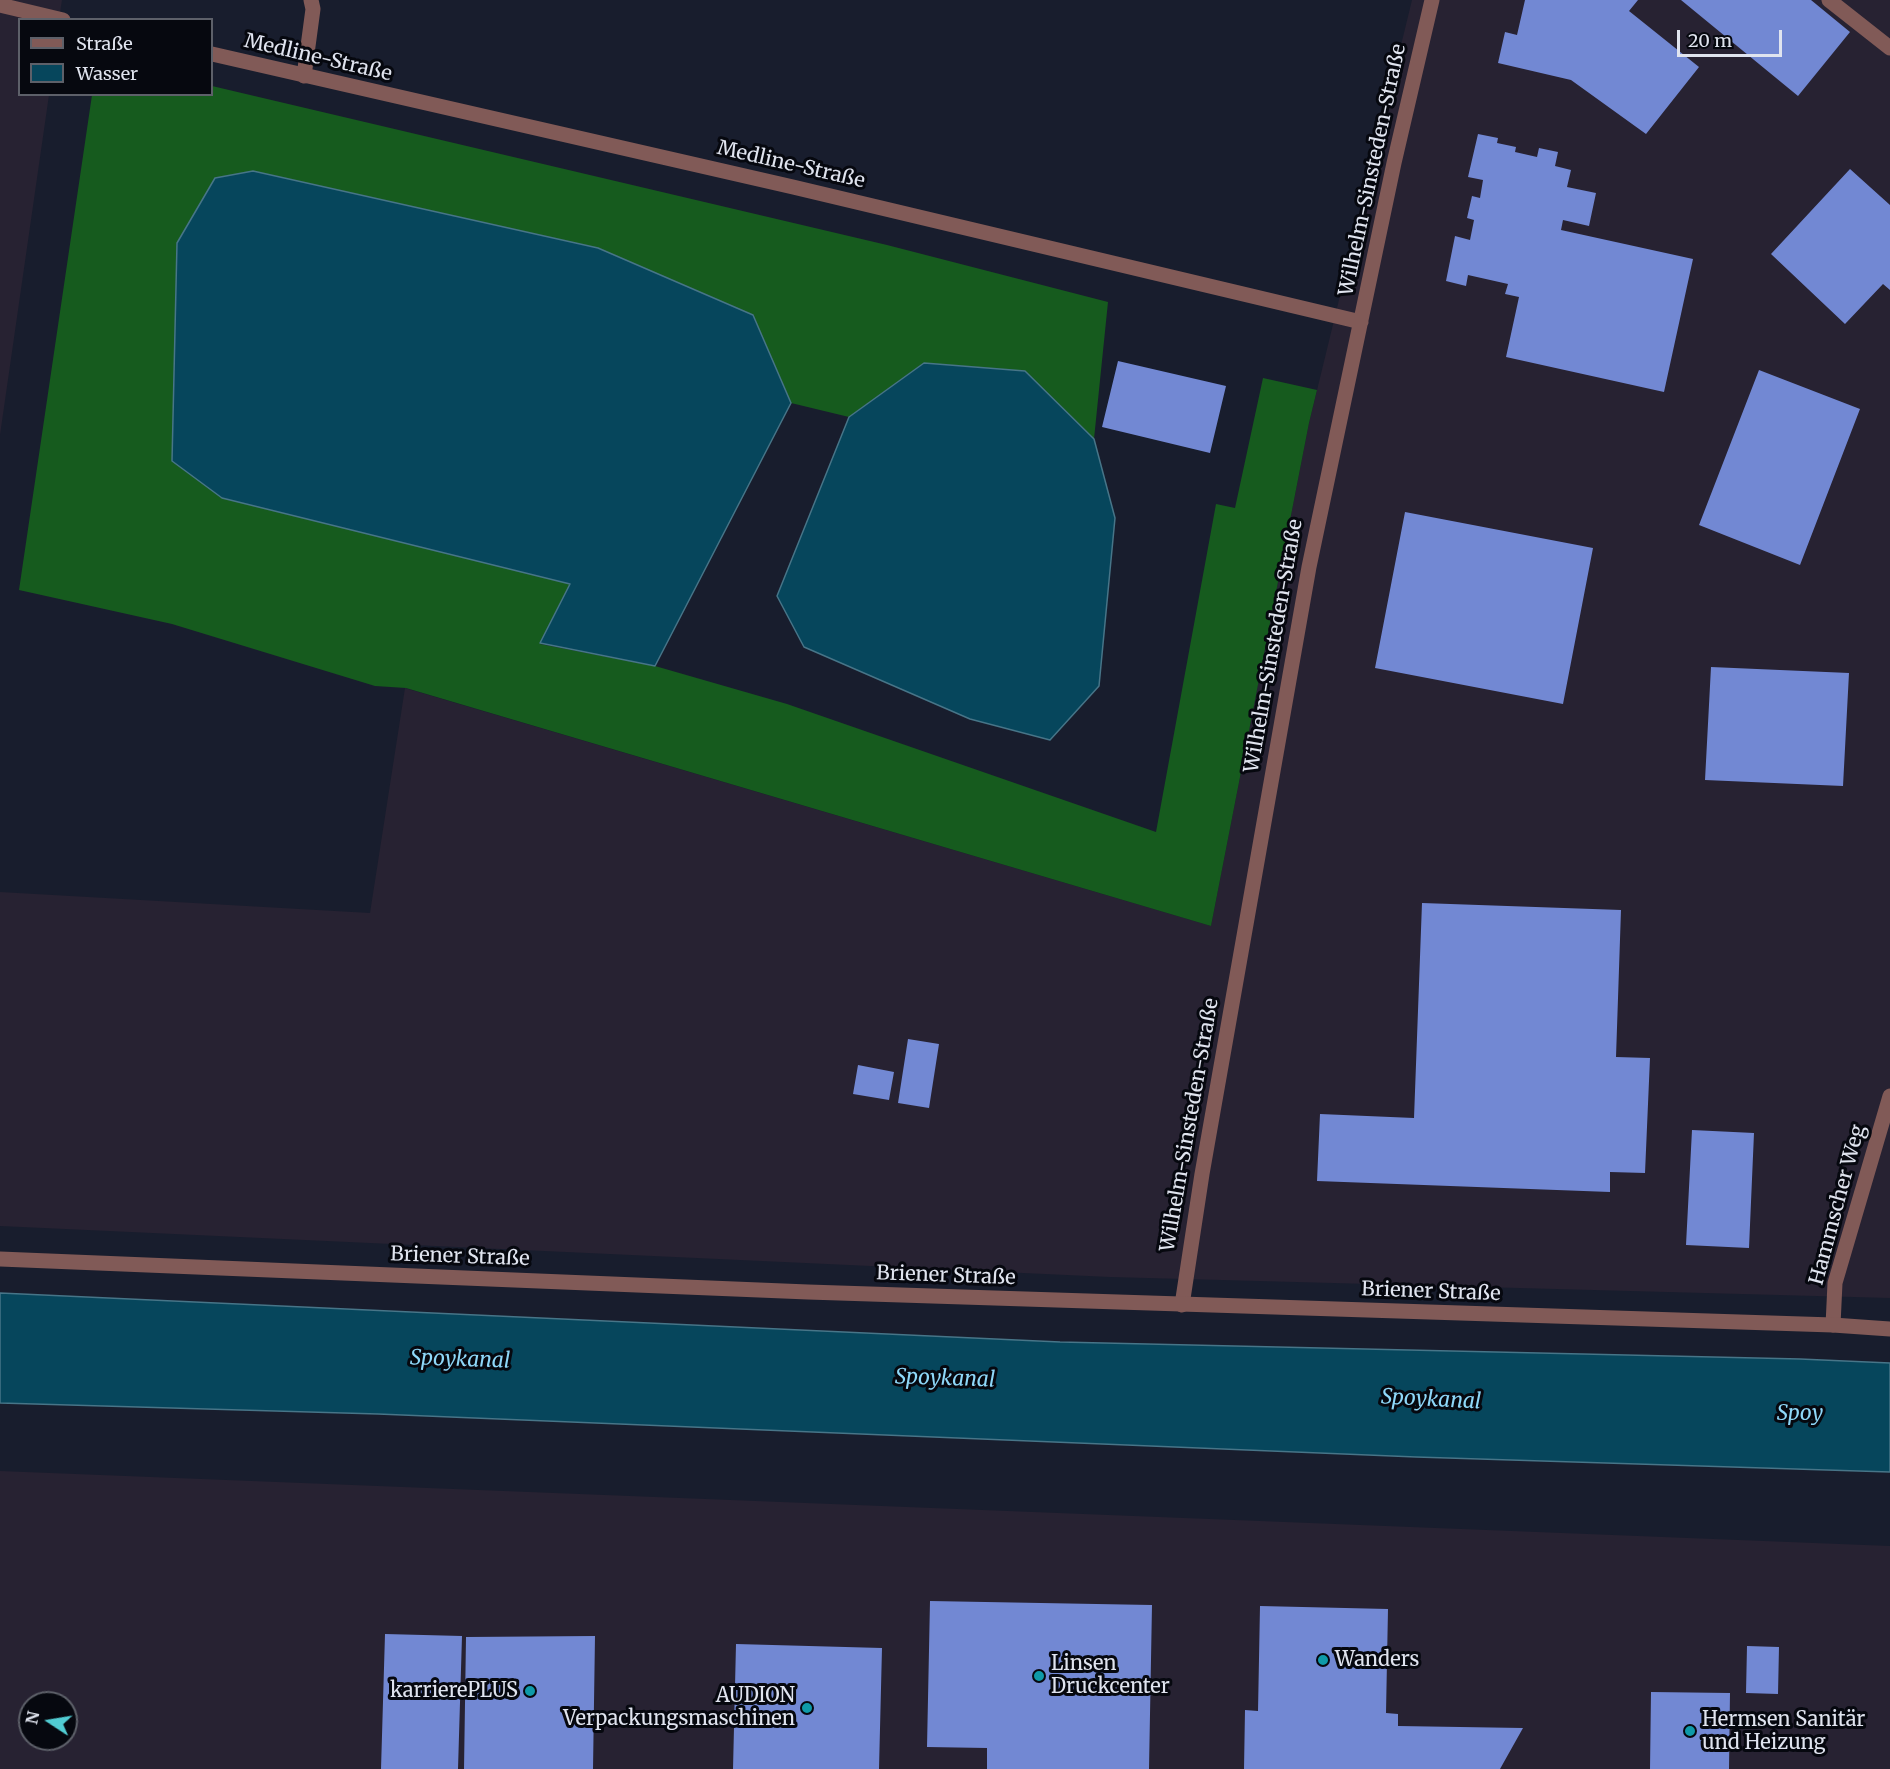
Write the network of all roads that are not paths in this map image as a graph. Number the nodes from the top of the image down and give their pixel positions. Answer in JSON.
{"nodes":[{"id":1,"x":310,"y":0,"type":"edge"},
{"id":2,"x":1431,"y":0,"type":"edge"},
{"id":3,"x":1829,"y":0,"type":"edge"},
{"id":4,"x":0,"y":5,"type":"edge"},
{"id":5,"x":55,"y":18,"type":"edge"},
{"id":6,"x":1890,"y":48,"type":"edge"},
{"id":7,"x":213,"y":54,"type":"edge"},
{"id":8,"x":304,"y":76,"type":"junction"},
{"id":9,"x":1361,"y":322,"type":"junction"},
{"id":10,"x":1890,"y":1096,"type":"edge"},
{"id":11,"x":0,"y":1259,"type":"edge"},
{"id":12,"x":1182,"y":1305,"type":"junction"},
{"id":13,"x":1833,"y":1325,"type":"junction"},
{"id":14,"x":1890,"y":1329,"type":"edge"}],
"edges":[{"from":1,"to":8,"type":"street"},
{"from":2,"to":9,"type":"street","name":"Wilhelm-Sinsteden-Straße"},
{"from":3,"to":6,"type":"street"},
{"from":4,"to":5,"type":"street"},
{"from":7,"to":8,"type":"street","name":"Medline-Straße"},
{"from":8,"to":9,"type":"street","name":"Medline-Straße"},
{"from":9,"to":12,"type":"street","name":"Wilhelm-Sinsteden-Straße"},
{"from":10,"to":13,"type":"street","name":"Hammscher Weg"},
{"from":11,"to":12,"type":"street","name":"Briener Straße"},
{"from":12,"to":13,"type":"street","name":"Briener Straße"},
{"from":13,"to":14,"type":"street","name":"Briener Straße"}]}
